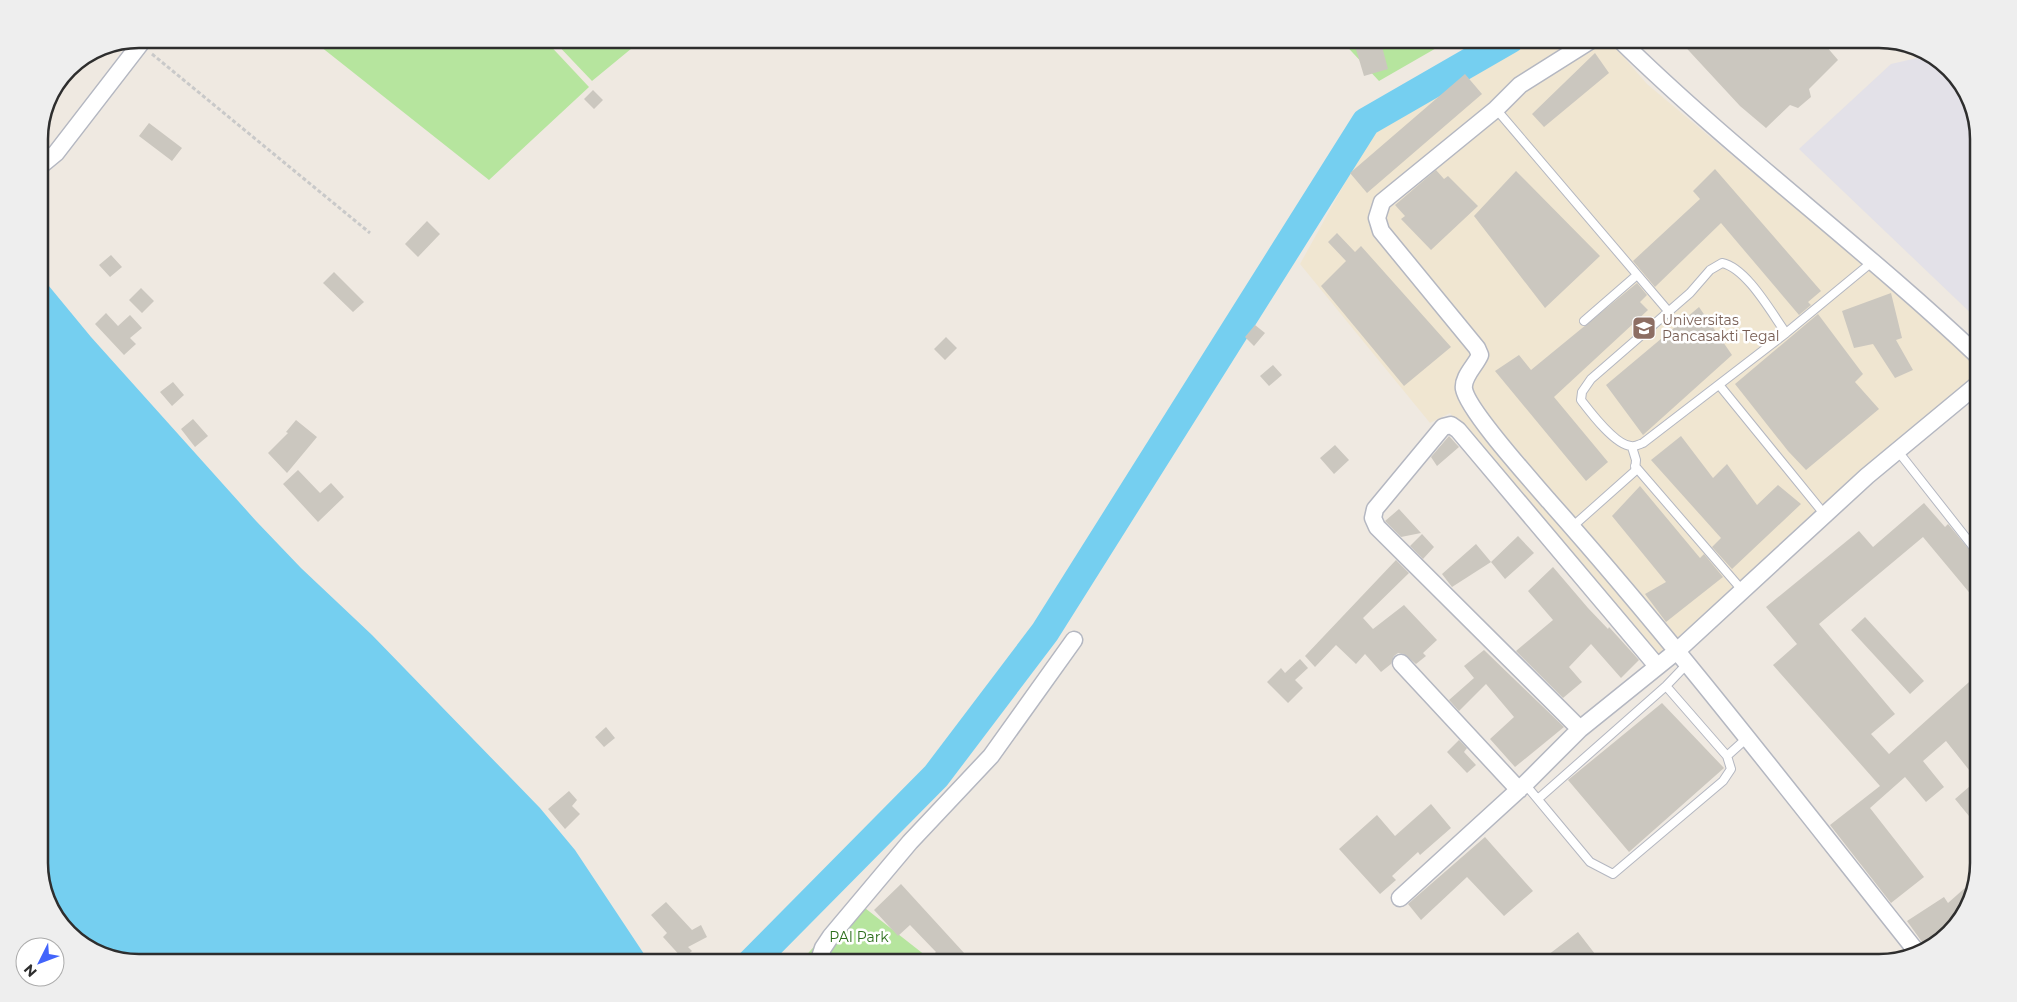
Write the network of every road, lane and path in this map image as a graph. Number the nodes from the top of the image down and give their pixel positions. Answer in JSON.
{"nodes":[{"id":1,"x":137,"y":48,"type":"edge"},
{"id":2,"x":149,"y":48,"type":"edge"},
{"id":3,"x":1579,"y":48,"type":"edge"},
{"id":4,"x":1629,"y":48,"type":"edge"},
{"id":5,"x":1496,"y":109,"type":"junction"},
{"id":6,"x":48,"y":160,"type":"edge"},
{"id":7,"x":370,"y":233,"type":"dead end"},
{"id":8,"x":1872,"y":262,"type":"junction"},
{"id":9,"x":1637,"y":275,"type":"junction"},
{"id":10,"x":1670,"y":312,"type":"junction"},
{"id":11,"x":1584,"y":320,"type":"dead end"},
{"id":12,"x":1786,"y":333,"type":"junction"},
{"id":13,"x":1969,"y":348,"type":"edge"},
{"id":14,"x":1720,"y":386,"type":"junction"},
{"id":15,"x":1969,"y":391,"type":"edge"},
{"id":16,"x":1632,"y":446,"type":"junction"},
{"id":17,"x":1897,"y":450,"type":"junction"},
{"id":18,"x":1635,"y":466,"type":"junction"},
{"id":19,"x":1825,"y":515,"type":"junction"},
{"id":20,"x":1572,"y":527,"type":"junction"},
{"id":21,"x":1970,"y":542,"type":"edge"},
{"id":22,"x":1742,"y":590,"type":"junction"},
{"id":23,"x":1074,"y":640,"type":"dead end"},
{"id":24,"x":1678,"y":650,"type":"junction"},
{"id":25,"x":1688,"y":663,"type":"junction"},
{"id":26,"x":1401,"y":664,"type":"dead end"},
{"id":27,"x":1658,"y":666,"type":"junction"},
{"id":28,"x":1666,"y":686,"type":"junction"},
{"id":29,"x":1580,"y":729,"type":"junction"},
{"id":30,"x":1747,"y":738,"type":"junction"},
{"id":31,"x":1727,"y":756,"type":"junction"},
{"id":32,"x":1522,"y":787,"type":"junction"},
{"id":33,"x":1538,"y":799,"type":"junction"},
{"id":34,"x":1400,"y":898,"type":"dead end"},
{"id":35,"x":1914,"y":948,"type":"edge"},
{"id":36,"x":821,"y":954,"type":"edge"}],
"edges":[{"from":1,"to":6,"type":"street"},
{"from":2,"to":7,"type":"path"},
{"from":3,"to":5,"type":"street"},
{"from":4,"to":8,"type":"street"},
{"from":5,"to":9,"type":"lane"},
{"from":5,"to":20,"type":"street"},
{"from":8,"to":12,"type":"lane"},
{"from":8,"to":13,"type":"street"},
{"from":9,"to":10,"type":"lane"},
{"from":9,"to":11,"type":"lane"},
{"from":10,"to":12,"type":"lane"},
{"from":10,"to":16,"type":"lane"},
{"from":12,"to":14,"type":"lane"},
{"from":14,"to":16,"type":"lane"},
{"from":14,"to":19,"type":"lane"},
{"from":15,"to":17,"type":"street"},
{"from":16,"to":18,"type":"lane"},
{"from":17,"to":19,"type":"street"},
{"from":17,"to":21,"type":"lane"},
{"from":18,"to":20,"type":"lane"},
{"from":18,"to":22,"type":"lane"},
{"from":19,"to":22,"type":"street"},
{"from":20,"to":24,"type":"street"},
{"from":22,"to":24,"type":"street"},
{"from":23,"to":36,"type":"street"},
{"from":24,"to":25,"type":"street"},
{"from":24,"to":27,"type":"street"},
{"from":25,"to":28,"type":"lane"},
{"from":25,"to":30,"type":"street"},
{"from":26,"to":32,"type":"street"},
{"from":27,"to":29,"type":"street"},
{"from":27,"to":29,"type":"street"},
{"from":28,"to":31,"type":"lane"},
{"from":28,"to":33,"type":"lane"},
{"from":29,"to":32,"type":"street"},
{"from":30,"to":31,"type":"lane"},
{"from":30,"to":35,"type":"street"},
{"from":31,"to":33,"type":"lane"},
{"from":32,"to":33,"type":"lane"},
{"from":32,"to":34,"type":"street"}]}
